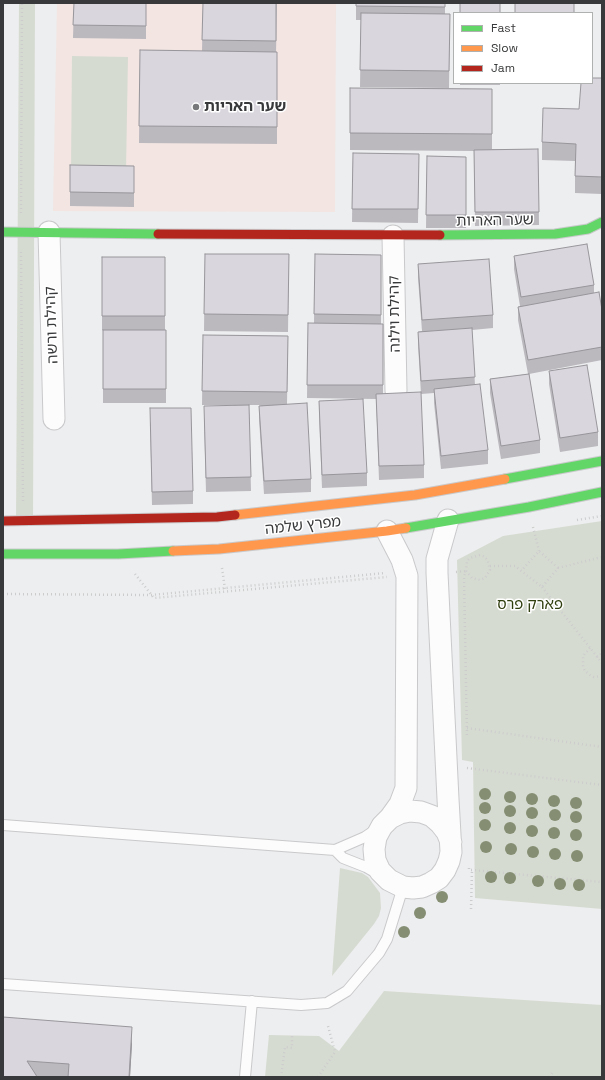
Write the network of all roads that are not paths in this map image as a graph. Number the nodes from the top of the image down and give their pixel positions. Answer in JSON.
{"nodes":[{"id":1,"x":602,"y":222,"type":"edge"},
{"id":2,"x":3,"y":232,"type":"edge"},
{"id":3,"x":49,"y":232,"type":"junction"},
{"id":4,"x":393,"y":236,"type":"junction"},
{"id":5,"x":396,"y":391,"type":"dead end"},
{"id":6,"x":54,"y":419,"type":"dead end"},
{"id":7,"x":602,"y":461,"type":"edge"},
{"id":8,"x":602,"y":492,"type":"edge"},
{"id":9,"x":448,"y":520,"type":"junction"},
{"id":10,"x":3,"y":521,"type":"edge"},
{"id":11,"x":388,"y":531,"type":"junction"},
{"id":12,"x":3,"y":554,"type":"edge"},
{"id":13,"x":386,"y":822,"type":"junction"},
{"id":14,"x":3,"y":825,"type":"edge"},
{"id":15,"x":450,"y":842,"type":"junction"},
{"id":16,"x":335,"y":850,"type":"junction"},
{"id":17,"x":396,"y":884,"type":"junction"},
{"id":18,"x":3,"y":984,"type":"edge"},
{"id":19,"x":252,"y":1001,"type":"junction"},
{"id":20,"x":246,"y":1077,"type":"edge"}],
"edges":[{"from":1,"to":4,"type":"street","name":"שער האריות"},
{"from":2,"to":3,"type":"street","name":"שער האריות"},
{"from":3,"to":4,"type":"street","name":"שער האריות"},
{"from":3,"to":6,"type":"street","name":"קהילת ורשה"},
{"from":4,"to":5,"type":"street","name":"קהילת וילנה"},
{"from":7,"to":10,"type":"street","name":"מפרץ שלמה"},
{"from":8,"to":9,"type":"street","name":"מפרץ שלמה"},
{"from":9,"to":11,"type":"street","name":"מפרץ שלמה"},
{"from":9,"to":15,"type":"street"},
{"from":11,"to":12,"type":"street","name":"מפרץ שלמה"},
{"from":11,"to":13,"type":"street"},
{"from":13,"to":15,"type":"street"},
{"from":13,"to":16,"type":"lane"},
{"from":13,"to":17,"type":"street"},
{"from":14,"to":16,"type":"lane"},
{"from":15,"to":17,"type":"street"},
{"from":16,"to":17,"type":"lane"},
{"from":17,"to":19,"type":"lane"},
{"from":18,"to":19,"type":"lane"},
{"from":19,"to":20,"type":"lane"}]}
